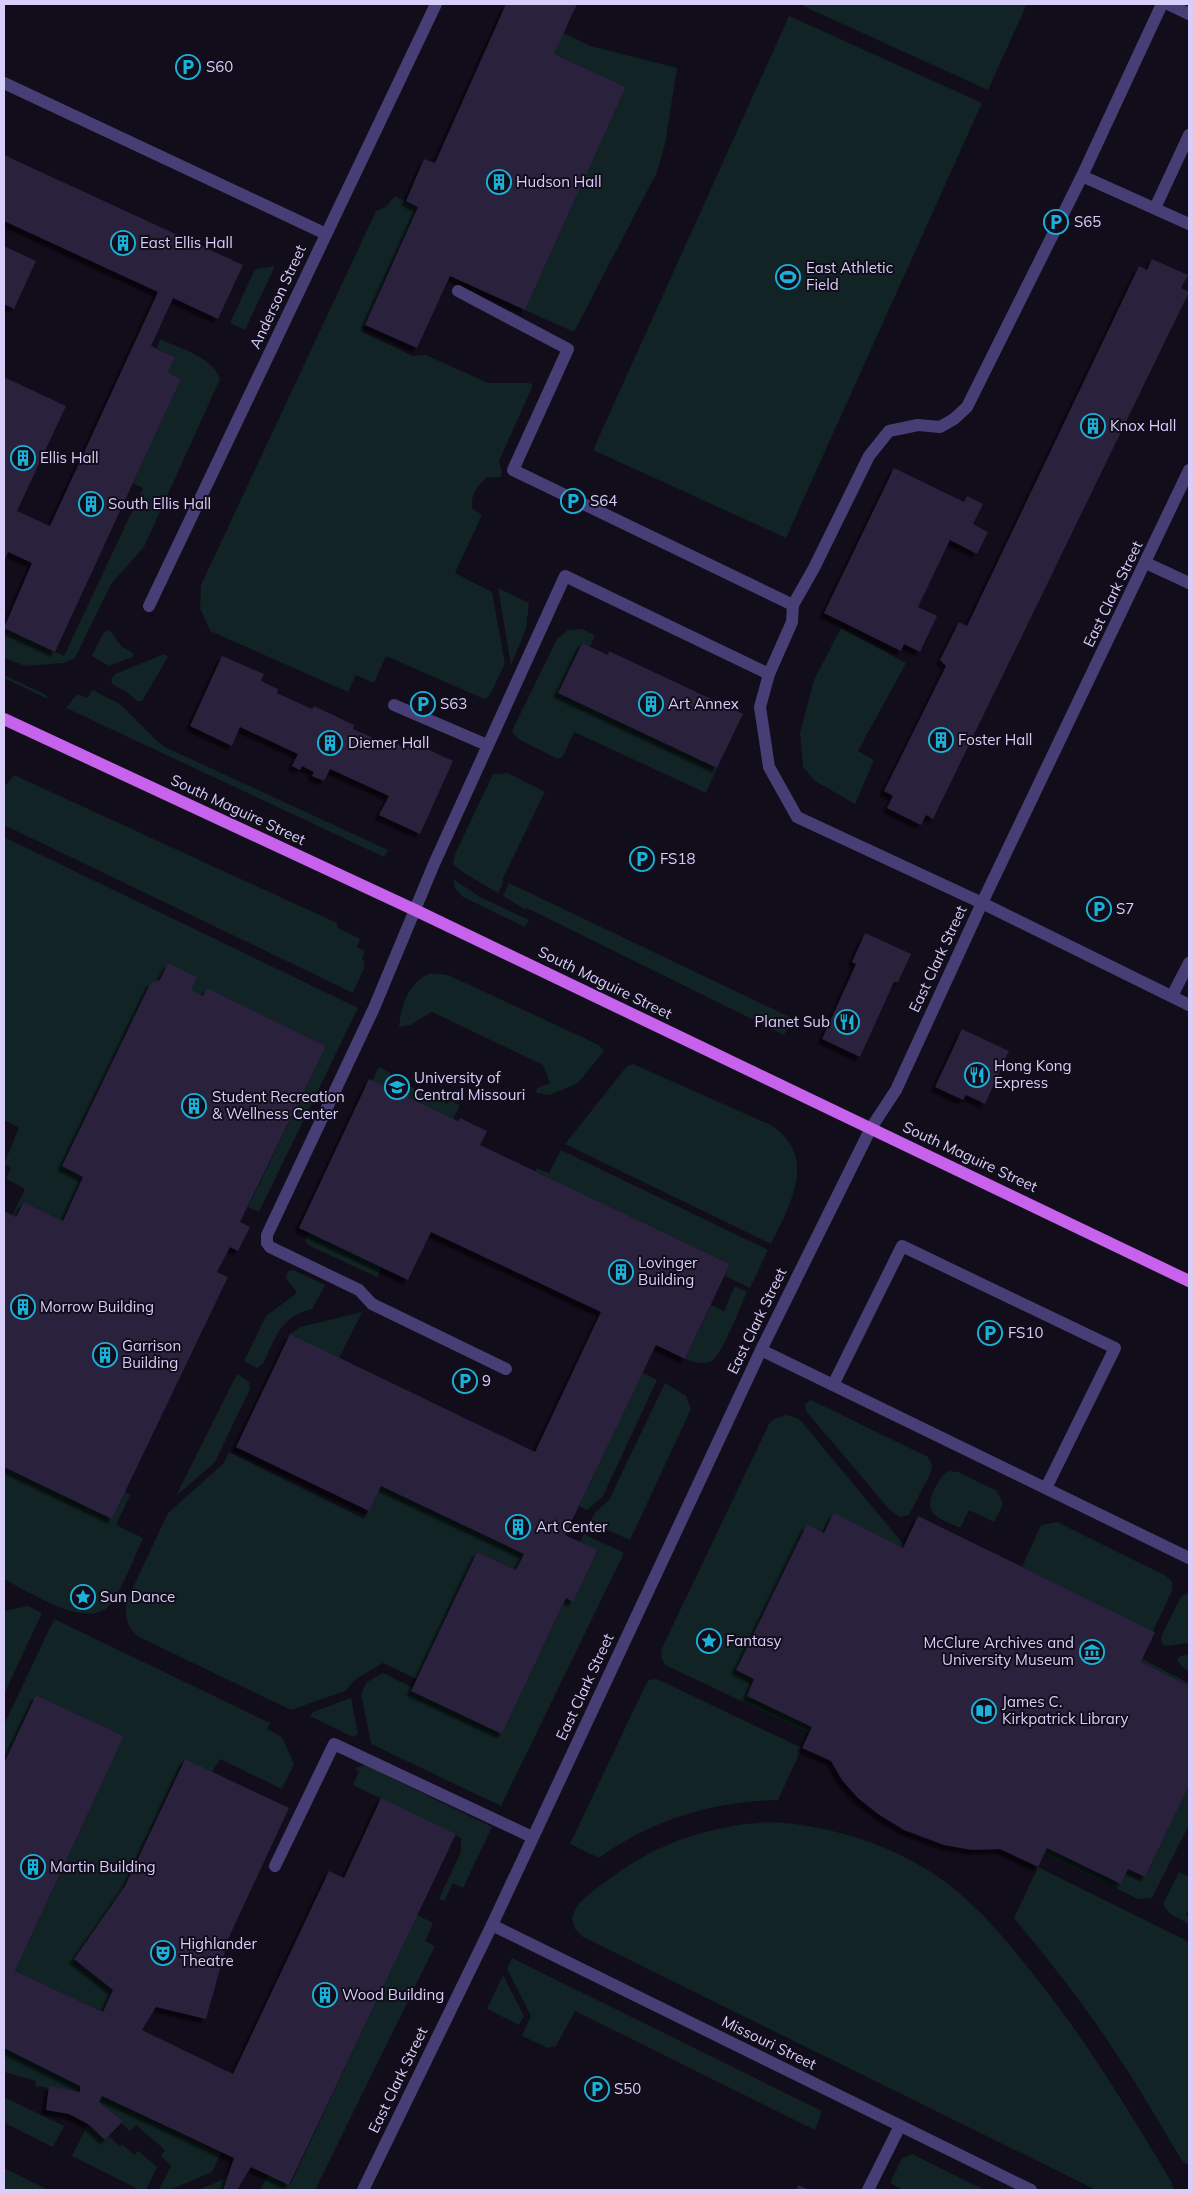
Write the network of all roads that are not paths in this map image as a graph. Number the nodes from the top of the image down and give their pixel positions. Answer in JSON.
{"nodes":[{"id":1,"x":436,"y":4,"type":"edge"},
{"id":2,"x":1162,"y":4,"type":"edge"},
{"id":3,"x":1168,"y":4,"type":"edge"},
{"id":4,"x":1189,"y":14,"type":"edge"},
{"id":5,"x":4,"y":83,"type":"edge"},
{"id":6,"x":1189,"y":135,"type":"edge"},
{"id":7,"x":1082,"y":176,"type":"junction"},
{"id":8,"x":1155,"y":208,"type":"junction"},
{"id":9,"x":1189,"y":224,"type":"edge"},
{"id":10,"x":326,"y":234,"type":"junction"},
{"id":11,"x":458,"y":291,"type":"dead end"},
{"id":12,"x":1189,"y":470,"type":"edge"},
{"id":13,"x":1146,"y":564,"type":"junction"},
{"id":14,"x":1189,"y":583,"type":"edge"},
{"id":15,"x":793,"y":605,"type":"junction"},
{"id":16,"x":149,"y":606,"type":"dead end"},
{"id":17,"x":769,"y":674,"type":"junction"},
{"id":18,"x":394,"y":705,"type":"dead end"},
{"id":19,"x":4,"y":719,"type":"edge"},
{"id":20,"x":487,"y":745,"type":"junction"},
{"id":21,"x":982,"y":903,"type":"junction"},
{"id":22,"x":415,"y":910,"type":"junction"},
{"id":23,"x":1189,"y":963,"type":"edge"},
{"id":24,"x":1172,"y":996,"type":"junction"},
{"id":25,"x":1189,"y":1005,"type":"edge"},
{"id":26,"x":871,"y":1128,"type":"junction"},
{"id":27,"x":1189,"y":1280,"type":"edge"},
{"id":28,"x":761,"y":1350,"type":"junction"},
{"id":29,"x":506,"y":1370,"type":"dead end"},
{"id":30,"x":833,"y":1385,"type":"junction"},
{"id":31,"x":1046,"y":1488,"type":"junction"},
{"id":32,"x":1189,"y":1558,"type":"edge"},
{"id":33,"x":532,"y":1838,"type":"junction"},
{"id":34,"x":275,"y":1866,"type":"dead end"},
{"id":35,"x":492,"y":1925,"type":"junction"},
{"id":36,"x":900,"y":2126,"type":"junction"},
{"id":37,"x":363,"y":2190,"type":"edge"},
{"id":38,"x":868,"y":2190,"type":"edge"},
{"id":39,"x":1031,"y":2190,"type":"edge"}],
"edges":[{"from":1,"to":10,"type":"street","name":"Anderson Street"},
{"from":2,"to":7,"type":"street"},
{"from":3,"to":4,"type":"street"},
{"from":5,"to":10,"type":"street"},
{"from":6,"to":8,"type":"street"},
{"from":7,"to":8,"type":"street"},
{"from":7,"to":15,"type":"street"},
{"from":8,"to":9,"type":"street"},
{"from":10,"to":16,"type":"street","name":"Anderson Street"},
{"from":11,"to":15,"type":"street"},
{"from":12,"to":13,"type":"street","name":"East Clark Street"},
{"from":13,"to":14,"type":"street"},
{"from":13,"to":21,"type":"street","name":"East Clark Street"},
{"from":15,"to":17,"type":"street"},
{"from":17,"to":20,"type":"street"},
{"from":17,"to":21,"type":"street"},
{"from":18,"to":20,"type":"street"},
{"from":19,"to":22,"type":"main road","name":"South Maguire Street"},
{"from":20,"to":22,"type":"street"},
{"from":21,"to":24,"type":"street"},
{"from":21,"to":26,"type":"street","name":"East Clark Street"},
{"from":22,"to":26,"type":"main road","name":"South Maguire Street"},
{"from":22,"to":29,"type":"street"},
{"from":23,"to":24,"type":"street"},
{"from":24,"to":25,"type":"street"},
{"from":26,"to":27,"type":"main road","name":"South Maguire Street"},
{"from":26,"to":28,"type":"street","name":"East Clark Street"},
{"from":28,"to":30,"type":"street"},
{"from":28,"to":33,"type":"street","name":"East Clark Street"},
{"from":30,"to":31,"type":"street"},
{"from":30,"to":31,"type":"street"},
{"from":31,"to":32,"type":"street"},
{"from":33,"to":34,"type":"street"},
{"from":33,"to":35,"type":"street","name":"East Clark Street"},
{"from":35,"to":36,"type":"street","name":"Missouri Street"},
{"from":35,"to":37,"type":"street","name":"East Clark Street"},
{"from":36,"to":38,"type":"street"},
{"from":36,"to":39,"type":"street","name":"Missouri Street"}]}
